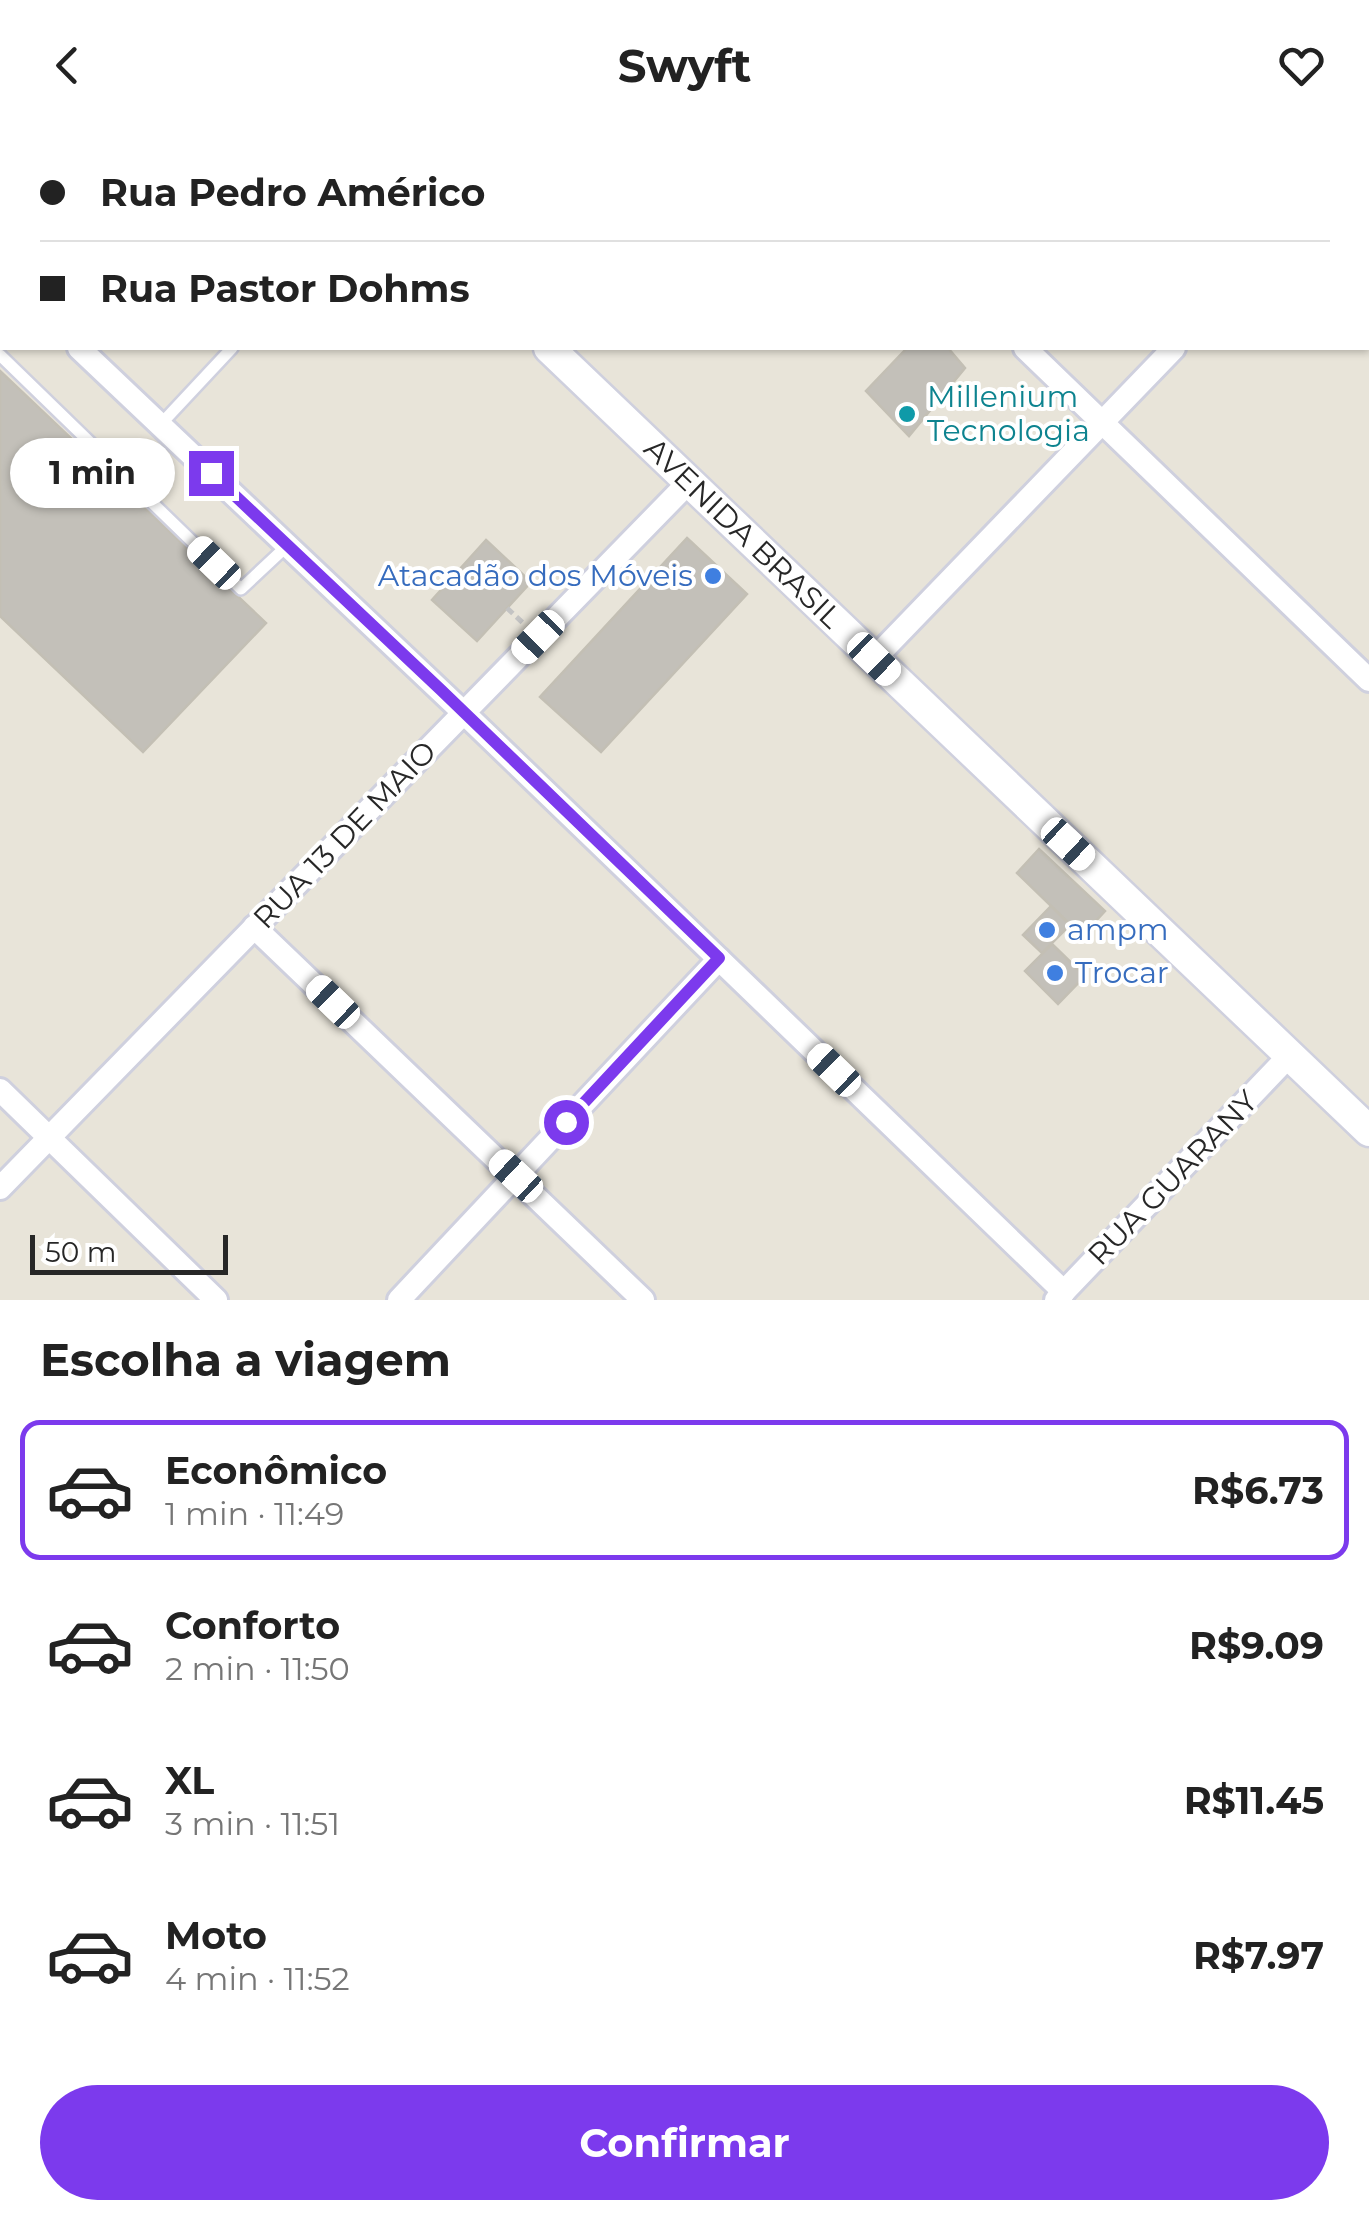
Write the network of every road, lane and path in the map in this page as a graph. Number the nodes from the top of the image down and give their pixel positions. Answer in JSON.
{"nodes":[{"id":1,"x":81,"y":350,"type":"edge"},
{"id":2,"x":230,"y":350,"type":"edge"},
{"id":3,"x":550,"y":350,"type":"edge"},
{"id":4,"x":1027,"y":350,"type":"edge"},
{"id":5,"x":1172,"y":350,"type":"edge"},
{"id":6,"x":0,"y":355,"type":"edge"},
{"id":7,"x":1102,"y":422,"type":"junction"},
{"id":8,"x":160,"y":425,"type":"junction"},
{"id":9,"x":690,"y":482,"type":"junction"},
{"id":10,"x":288,"y":545,"type":"junction"},
{"id":11,"x":874,"y":659,"type":"junction"},
{"id":12,"x":1369,"y":680,"type":"edge"},
{"id":13,"x":464,"y":712,"type":"junction"},
{"id":14,"x":254,"y":928,"type":"junction"},
{"id":15,"x":719,"y":958,"type":"junction"},
{"id":16,"x":1289,"y":1056,"type":"junction"},
{"id":17,"x":0,"y":1090,"type":"edge"},
{"id":18,"x":1369,"y":1131,"type":"edge"},
{"id":19,"x":49,"y":1138,"type":"junction"},
{"id":20,"x":516,"y":1176,"type":"junction"},
{"id":21,"x":0,"y":1188,"type":"edge"},
{"id":22,"x":1060,"y":1296,"type":"edge"},
{"id":23,"x":216,"y":1300,"type":"edge"},
{"id":24,"x":398,"y":1300,"type":"edge"},
{"id":25,"x":643,"y":1300,"type":"edge"}],
"edges":[{"from":1,"to":8,"type":"street"},
{"from":2,"to":8,"type":"lane"},
{"from":3,"to":9,"type":"main road","name":"AVENIDA BRASIL"},
{"from":4,"to":7,"type":"street"},
{"from":5,"to":7,"type":"street"},
{"from":6,"to":10,"type":"lane"},
{"from":7,"to":11,"type":"street"},
{"from":7,"to":12,"type":"street"},
{"from":8,"to":10,"type":"street"},
{"from":9,"to":11,"type":"main road","name":"AVENIDA BRASIL"},
{"from":9,"to":13,"type":"street","name":"RUA 13 DE MAIO"},
{"from":10,"to":13,"type":"street"},
{"from":11,"to":16,"type":"main road","name":"AVENIDA BRASIL"},
{"from":13,"to":14,"type":"street","name":"RUA 13 DE MAIO"},
{"from":13,"to":15,"type":"street"},
{"from":14,"to":19,"type":"street","name":"RUA 13 DE MAIO"},
{"from":14,"to":20,"type":"street"},
{"from":15,"to":20,"type":"street"},
{"from":15,"to":22,"type":"street"},
{"from":16,"to":18,"type":"main road","name":"AVENIDA BRASIL"},
{"from":16,"to":22,"type":"street","name":"RUA GUARANY"},
{"from":17,"to":19,"type":"street"},
{"from":19,"to":21,"type":"street","name":"RUA 13 DE MAIO"},
{"from":19,"to":23,"type":"street"},
{"from":20,"to":24,"type":"street"},
{"from":20,"to":25,"type":"street"}]}
